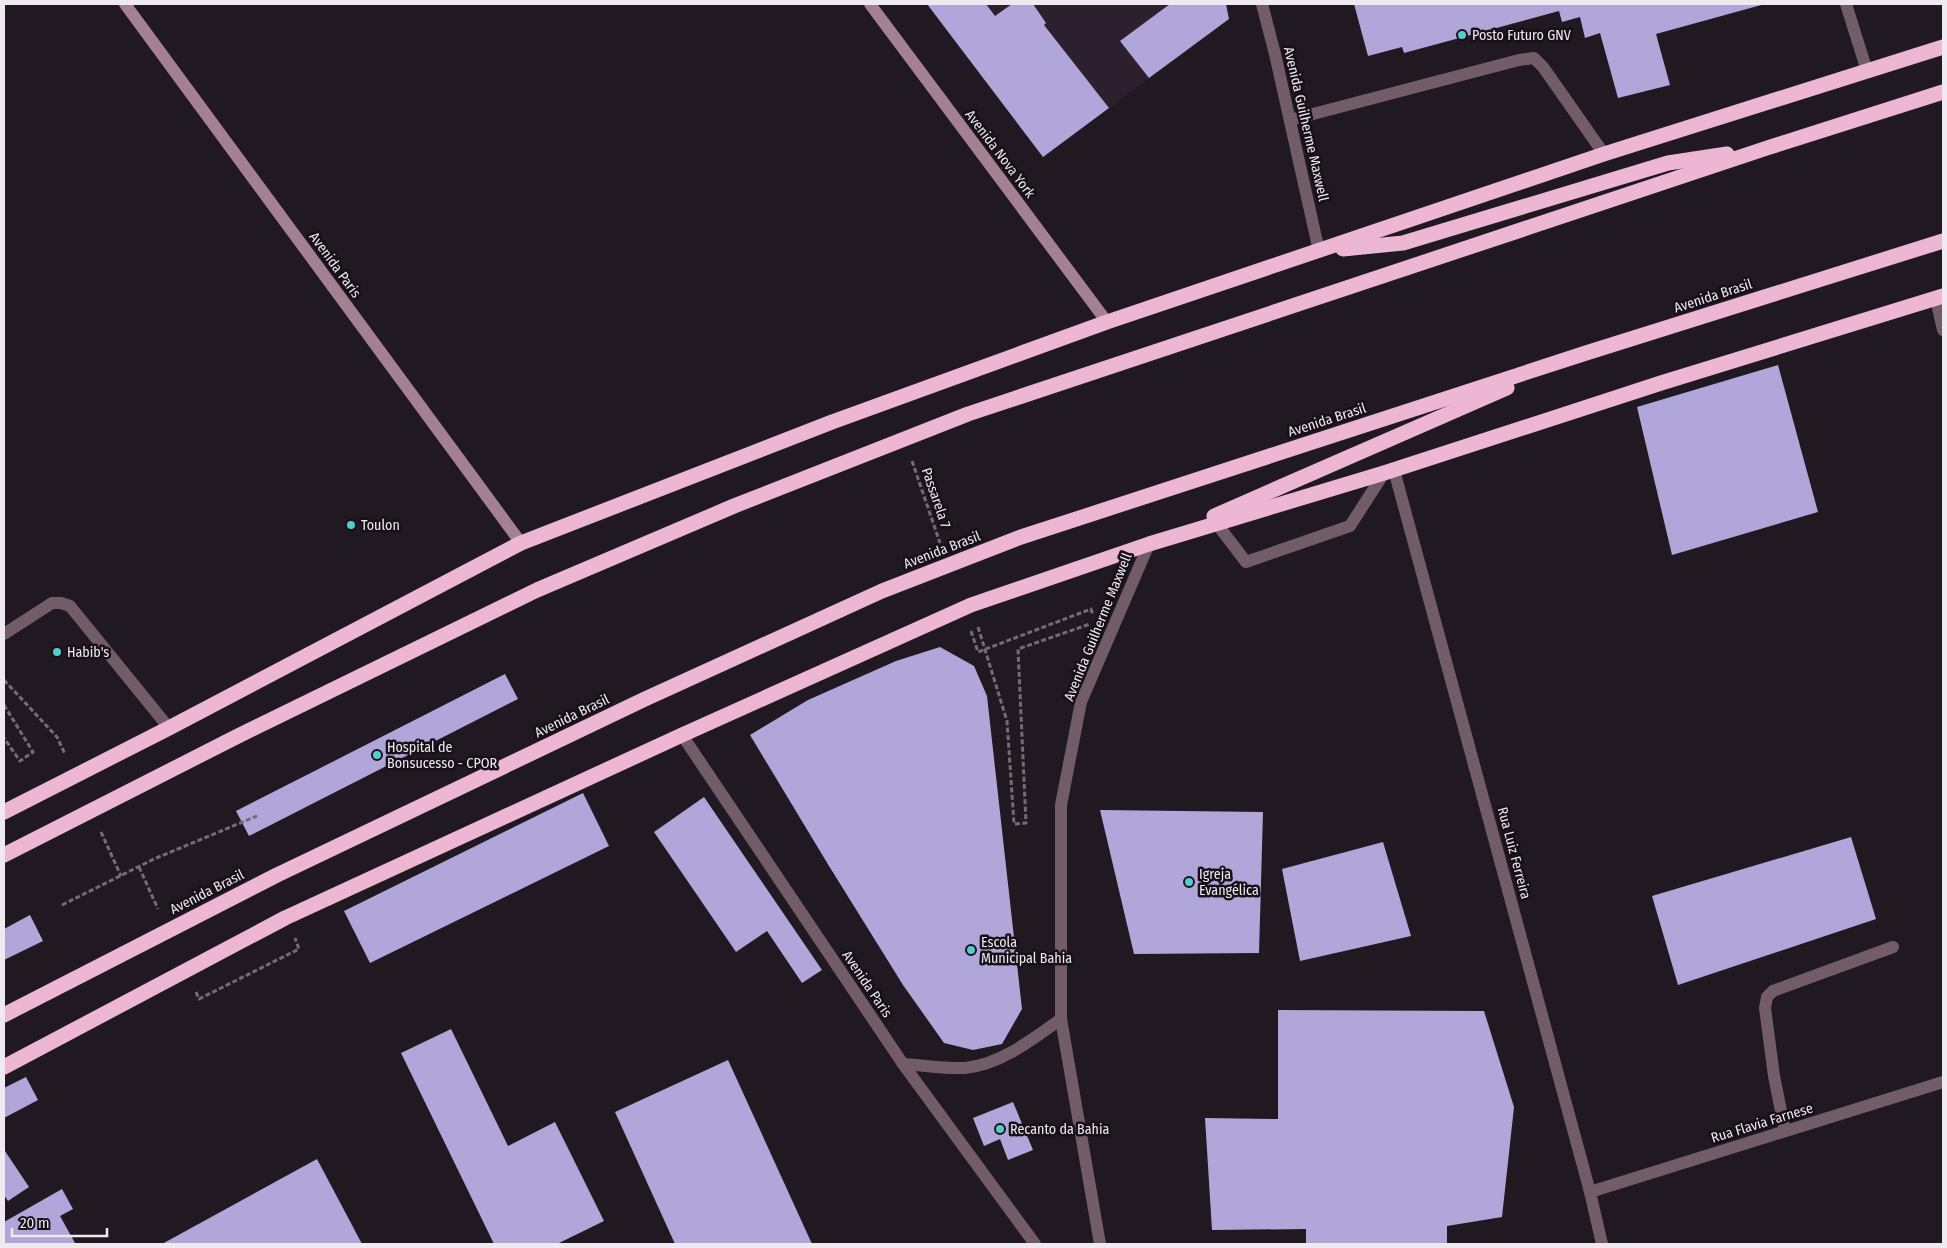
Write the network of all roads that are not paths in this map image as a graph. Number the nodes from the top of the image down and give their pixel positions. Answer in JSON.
{"nodes":[{"id":1,"x":125,"y":4,"type":"edge"},
{"id":2,"x":870,"y":4,"type":"edge"},
{"id":3,"x":1262,"y":4,"type":"edge"},
{"id":4,"x":1846,"y":4,"type":"edge"},
{"id":5,"x":1943,"y":47,"type":"edge"},
{"id":6,"x":1867,"y":71,"type":"junction"},
{"id":7,"x":1943,"y":92,"type":"edge"},
{"id":8,"x":1290,"y":120,"type":"junction"},
{"id":9,"x":1767,"y":148,"type":"junction"},
{"id":10,"x":1604,"y":154,"type":"junction"},
{"id":11,"x":1943,"y":241,"type":"edge"},
{"id":12,"x":1319,"y":251,"type":"junction"},
{"id":13,"x":1939,"y":297,"type":"edge"},
{"id":14,"x":1107,"y":322,"type":"junction"},
{"id":15,"x":1943,"y":330,"type":"edge"},
{"id":16,"x":1586,"y":353,"type":"junction"},
{"id":17,"x":1389,"y":471,"type":"junction"},
{"id":18,"x":1216,"y":524,"type":"junction"},
{"id":19,"x":521,"y":543,"type":"junction"},
{"id":20,"x":1148,"y":544,"type":"junction"},
{"id":21,"x":4,"y":634,"type":"edge"},
{"id":22,"x":169,"y":728,"type":"junction"},
{"id":23,"x":682,"y":735,"type":"junction"},
{"id":24,"x":5,"y":808,"type":"edge"},
{"id":25,"x":4,"y":855,"type":"edge"},
{"id":26,"x":1894,"y":947,"type":"dead end"},
{"id":27,"x":4,"y":1015,"type":"edge"},
{"id":28,"x":1060,"y":1019,"type":"junction"},
{"id":29,"x":903,"y":1064,"type":"junction"},
{"id":30,"x":4,"y":1067,"type":"edge"},
{"id":31,"x":1943,"y":1082,"type":"edge"},
{"id":32,"x":1785,"y":1131,"type":"junction"},
{"id":33,"x":1590,"y":1192,"type":"junction"},
{"id":34,"x":1035,"y":1244,"type":"edge"},
{"id":35,"x":1100,"y":1244,"type":"edge"},
{"id":36,"x":1602,"y":1244,"type":"edge"}],
"edges":[{"from":1,"to":19,"type":"main road","name":"Avenida Paris"},
{"from":2,"to":14,"type":"main road","name":"Avenida Nova York"},
{"from":3,"to":8,"type":"street","name":"Avenida Guilherme Maxwell"},
{"from":4,"to":6,"type":"street"},
{"from":5,"to":6,"type":"highway"},
{"from":6,"to":10,"type":"highway"},
{"from":7,"to":9,"type":"highway"},
{"from":8,"to":10,"type":"street"},
{"from":8,"to":12,"type":"street","name":"Avenida Guilherme Maxwell"},
{"from":9,"to":12,"type":"highway"},
{"from":9,"to":25,"type":"highway"},
{"from":10,"to":12,"type":"highway"},
{"from":11,"to":16,"type":"highway","name":"Avenida Brasil"},
{"from":12,"to":14,"type":"highway"},
{"from":13,"to":15,"type":"street"},
{"from":13,"to":17,"type":"highway"},
{"from":14,"to":19,"type":"highway"},
{"from":16,"to":20,"type":"highway"},
{"from":16,"to":27,"type":"highway","name":"Avenida Brasil"},
{"from":17,"to":18,"type":"highway"},
{"from":17,"to":18,"type":"street"},
{"from":17,"to":33,"type":"street","name":"Rua Luiz Ferreira"},
{"from":18,"to":20,"type":"highway"},
{"from":19,"to":22,"type":"highway"},
{"from":20,"to":23,"type":"highway"},
{"from":20,"to":28,"type":"street","name":"Avenida Guilherme Maxwell"},
{"from":21,"to":22,"type":"street"},
{"from":22,"to":24,"type":"highway"},
{"from":23,"to":29,"type":"street","name":"Avenida Paris"},
{"from":23,"to":30,"type":"highway"},
{"from":26,"to":32,"type":"street"},
{"from":28,"to":29,"type":"street"},
{"from":28,"to":35,"type":"street","name":"Avenida Guilherme Maxwell"},
{"from":29,"to":34,"type":"street","name":"Avenida Paris"},
{"from":31,"to":32,"type":"street","name":"Rua Flavia Farnese"},
{"from":32,"to":33,"type":"street","name":"Rua Flavia Farnese"},
{"from":33,"to":36,"type":"street","name":"Rua Luiz Ferreira"}]}
